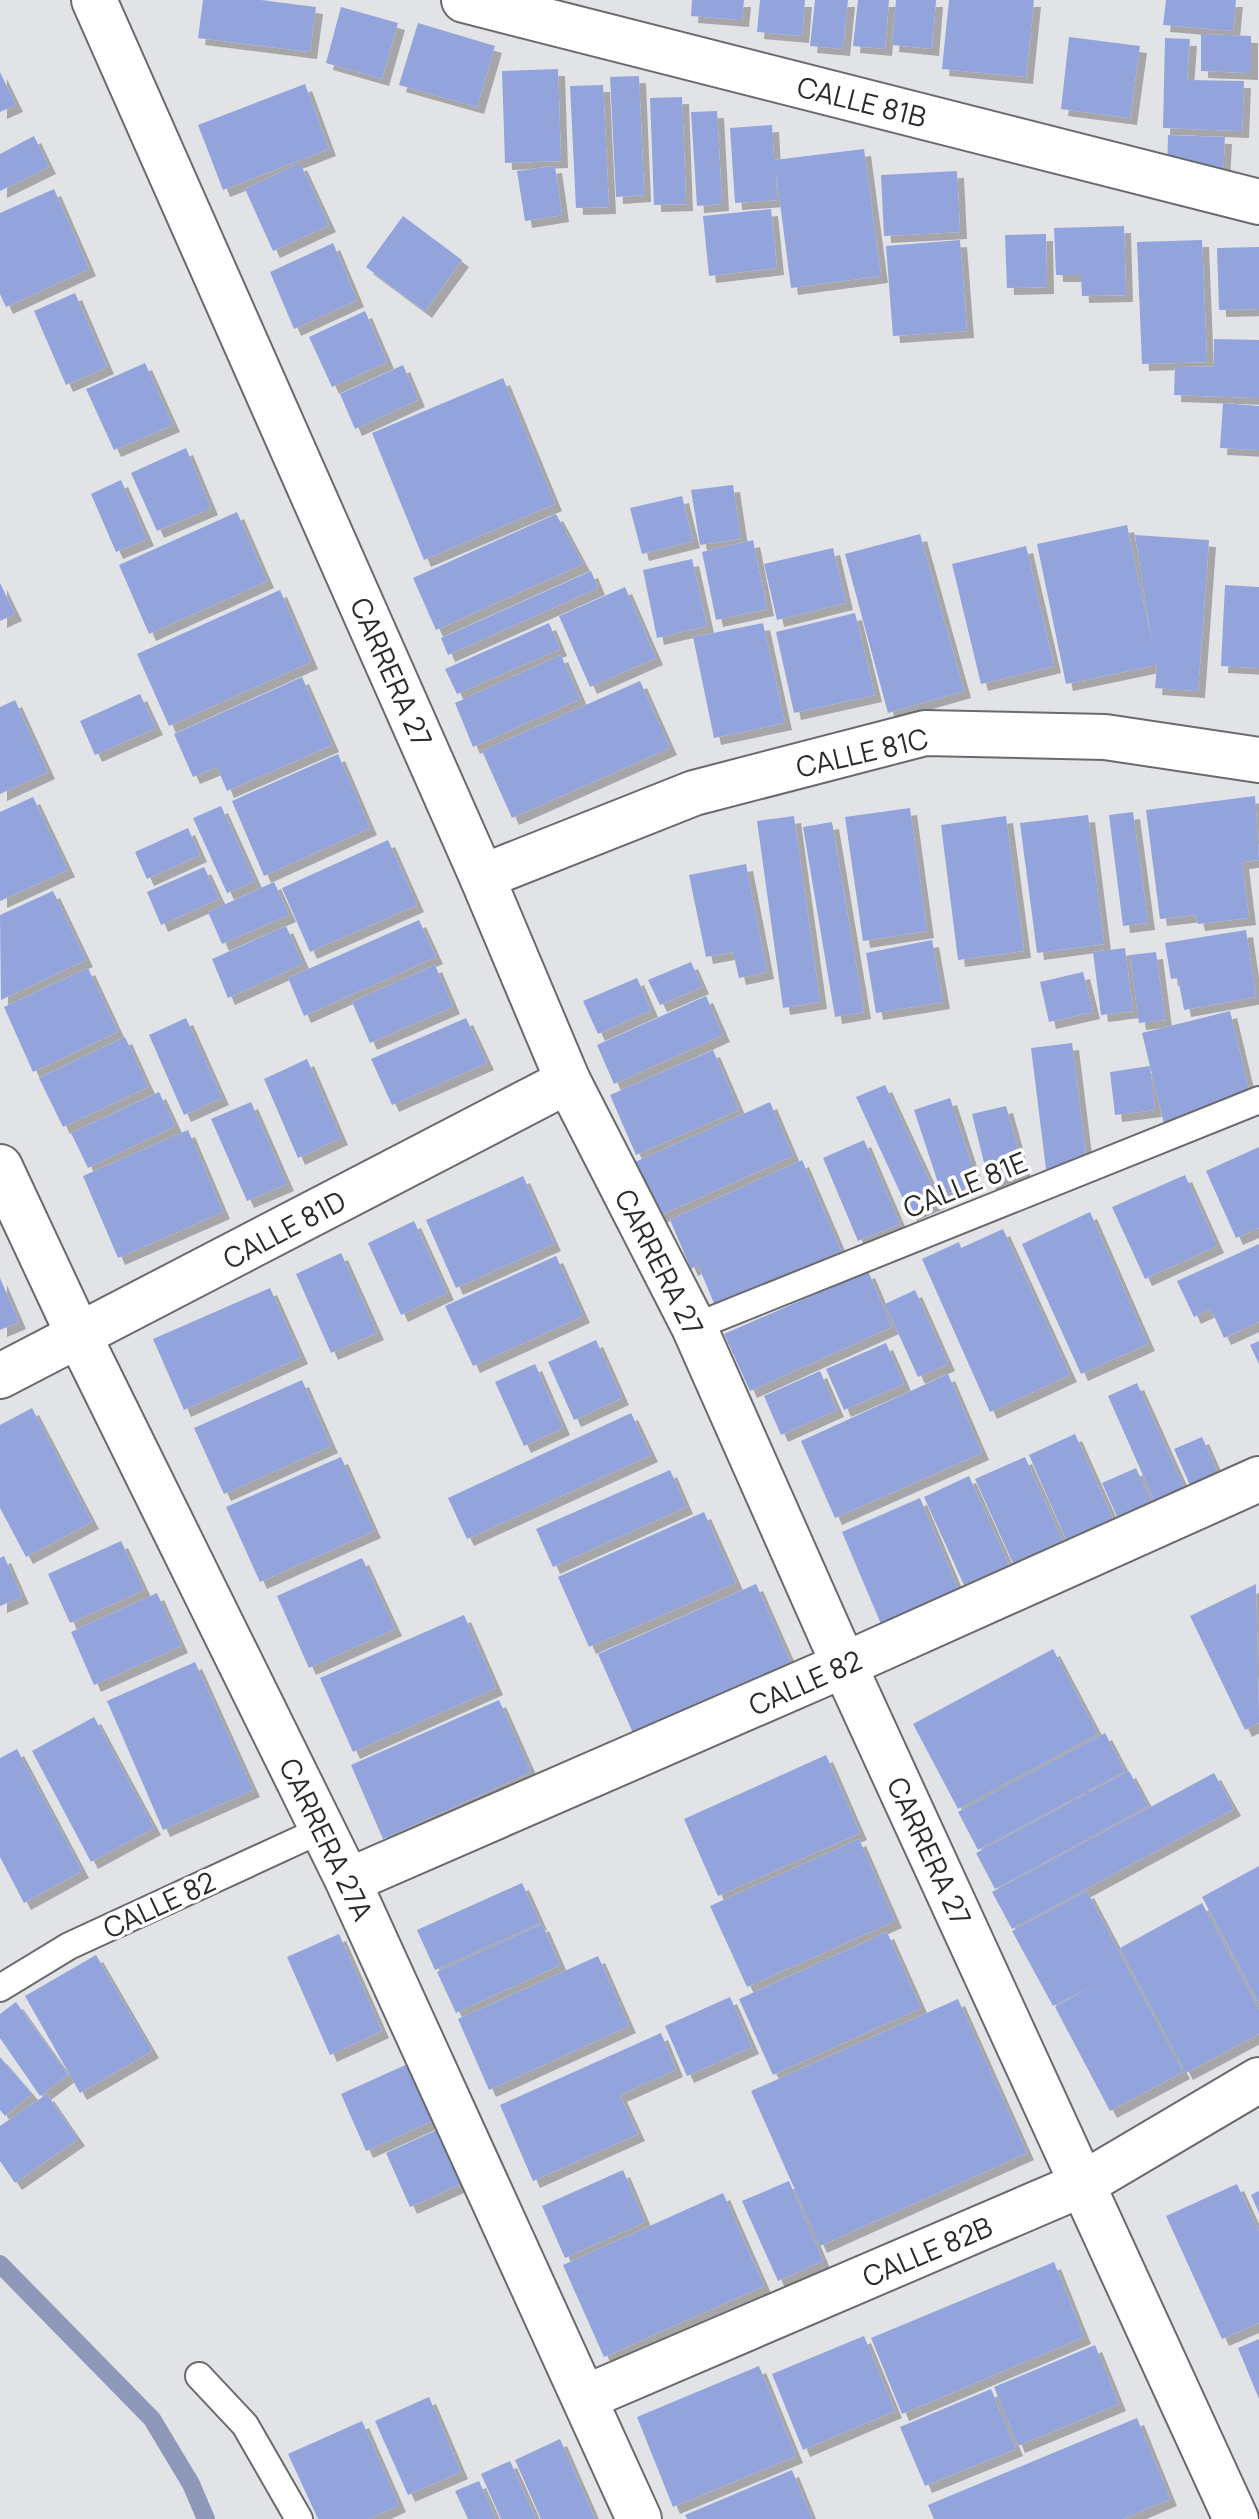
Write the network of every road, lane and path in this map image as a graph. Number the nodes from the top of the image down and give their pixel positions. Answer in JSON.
{"nodes":[{"id":1,"x":94,"y":0,"type":"edge"},
{"id":2,"x":464,"y":0,"type":"edge"},
{"id":3,"x":1259,"y":202,"type":"edge"},
{"id":4,"x":1259,"y":760,"type":"edge"},
{"id":5,"x":482,"y":877,"type":"junction"},
{"id":6,"x":568,"y":1081,"type":"junction"},
{"id":7,"x":1259,"y":1100,"type":"edge"},
{"id":8,"x":0,"y":1167,"type":"edge"},
{"id":9,"x":694,"y":1327,"type":"junction"},
{"id":10,"x":79,"y":1336,"type":"junction"},
{"id":11,"x":0,"y":1376,"type":"edge"},
{"id":12,"x":1259,"y":1479,"type":"edge"},
{"id":13,"x":844,"y":1665,"type":"junction"},
{"id":14,"x":323,"y":1829,"type":"junction"},
{"id":15,"x":348,"y":1881,"type":"junction"},
{"id":16,"x":0,"y":1988,"type":"edge"},
{"id":17,"x":1259,"y":2080,"type":"edge"},
{"id":18,"x":1083,"y":2184,"type":"junction"},
{"id":19,"x":199,"y":2376,"type":"dead end"},
{"id":20,"x":584,"y":2398,"type":"junction"},
{"id":21,"x":299,"y":2519,"type":"edge"},
{"id":22,"x":639,"y":2519,"type":"edge"},
{"id":23,"x":1236,"y":2519,"type":"edge"}],
"edges":[{"from":1,"to":5,"type":"street","name":"CARRERA 27"},
{"from":2,"to":3,"type":"street","name":"CALLE 81B"},
{"from":4,"to":5,"type":"street","name":"CALLE 81C"},
{"from":5,"to":6,"type":"street","name":"CARRERA 27"},
{"from":6,"to":9,"type":"street","name":"CARRERA 27"},
{"from":6,"to":10,"type":"street","name":"CALLE 81D"},
{"from":7,"to":9,"type":"lane","name":"CALLE 81E"},
{"from":8,"to":10,"type":"street","name":"CARRERA 27A"},
{"from":9,"to":13,"type":"street","name":"CARRERA 27"},
{"from":10,"to":11,"type":"street","name":"CALLE 81D"},
{"from":10,"to":14,"type":"street","name":"CARRERA 27A"},
{"from":12,"to":13,"type":"street","name":"CALLE 82"},
{"from":13,"to":15,"type":"street","name":"CALLE 82"},
{"from":13,"to":18,"type":"street","name":"CARRERA 27"},
{"from":14,"to":15,"type":"street","name":"CARRERA 27A"},
{"from":14,"to":16,"type":"lane","name":"CALLE 82"},
{"from":15,"to":20,"type":"street","name":"CARRERA 27A"},
{"from":17,"to":18,"type":"street","name":"CALLE 82B"},
{"from":18,"to":20,"type":"street","name":"CALLE 82B"},
{"from":18,"to":23,"type":"street","name":"CARRERA 27"},
{"from":19,"to":21,"type":"lane"},
{"from":20,"to":22,"type":"street","name":"CARRERA 27A"}]}
